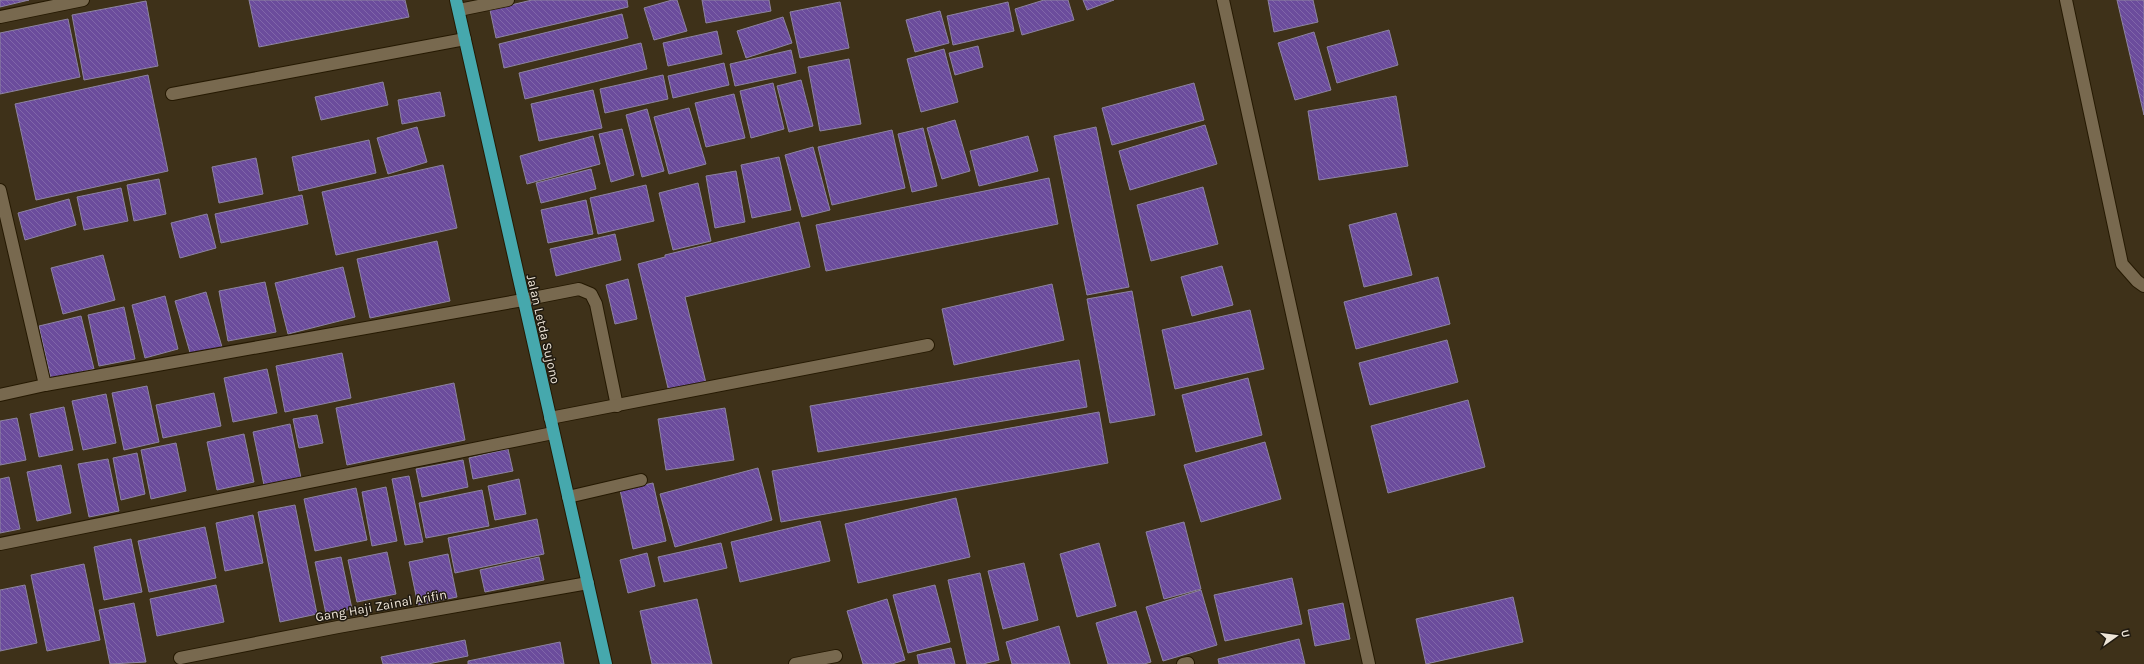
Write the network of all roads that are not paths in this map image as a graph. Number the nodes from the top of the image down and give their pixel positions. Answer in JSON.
{"nodes":[{"id":1,"x":83,"y":0,"type":"edge"},
{"id":2,"x":508,"y":0,"type":"edge"},
{"id":3,"x":1224,"y":0,"type":"edge"},
{"id":4,"x":2066,"y":0,"type":"edge"},
{"id":5,"x":457,"y":5,"type":"edge"},
{"id":6,"x":0,"y":17,"type":"edge"},
{"id":7,"x":465,"y":39,"type":"junction"},
{"id":8,"x":172,"y":94,"type":"dead end"},
{"id":9,"x":0,"y":190,"type":"edge"},
{"id":10,"x":2144,"y":286,"type":"edge"},
{"id":11,"x":523,"y":300,"type":"junction"},
{"id":12,"x":928,"y":345,"type":"dead end"},
{"id":13,"x":45,"y":385,"type":"junction"},
{"id":14,"x":0,"y":395,"type":"edge"},
{"id":15,"x":617,"y":406,"type":"junction"},
{"id":16,"x":550,"y":418,"type":"junction"},
{"id":17,"x":553,"y":433,"type":"junction"},
{"id":18,"x":641,"y":480,"type":"dead end"},
{"id":19,"x":568,"y":497,"type":"junction"},
{"id":20,"x":0,"y":544,"type":"edge"},
{"id":21,"x":588,"y":583,"type":"junction"},
{"id":22,"x":836,"y":656,"type":"dead end"},
{"id":23,"x":180,"y":658,"type":"dead end"},
{"id":24,"x":606,"y":664,"type":"edge"},
{"id":25,"x":795,"y":664,"type":"edge"},
{"id":26,"x":1369,"y":664,"type":"edge"}],
"edges":[{"from":1,"to":6,"type":"street"},
{"from":2,"to":5,"type":"street"},
{"from":3,"to":26,"type":"street"},
{"from":4,"to":10,"type":"street"},
{"from":5,"to":7,"type":"highway","name":"Jalan Letda Sujono"},
{"from":7,"to":8,"type":"street"},
{"from":7,"to":11,"type":"highway","name":"Jalan Letda Sujono"},
{"from":9,"to":13,"type":"street"},
{"from":11,"to":13,"type":"street"},
{"from":11,"to":15,"type":"street"},
{"from":11,"to":16,"type":"highway","name":"Jalan Letda Sujono"},
{"from":12,"to":15,"type":"street"},
{"from":13,"to":14,"type":"street"},
{"from":15,"to":16,"type":"street"},
{"from":16,"to":17,"type":"highway","name":"Jalan Letda Sujono"},
{"from":17,"to":19,"type":"highway","name":"Jalan Letda Sujono"},
{"from":17,"to":20,"type":"street"},
{"from":18,"to":19,"type":"street"},
{"from":19,"to":21,"type":"highway","name":"Jalan Letda Sujono"},
{"from":21,"to":23,"type":"street","name":"Gang Haji Zainal Arifin"},
{"from":21,"to":24,"type":"highway","name":"Jalan Letda Sujono"},
{"from":22,"to":25,"type":"street"}]}
